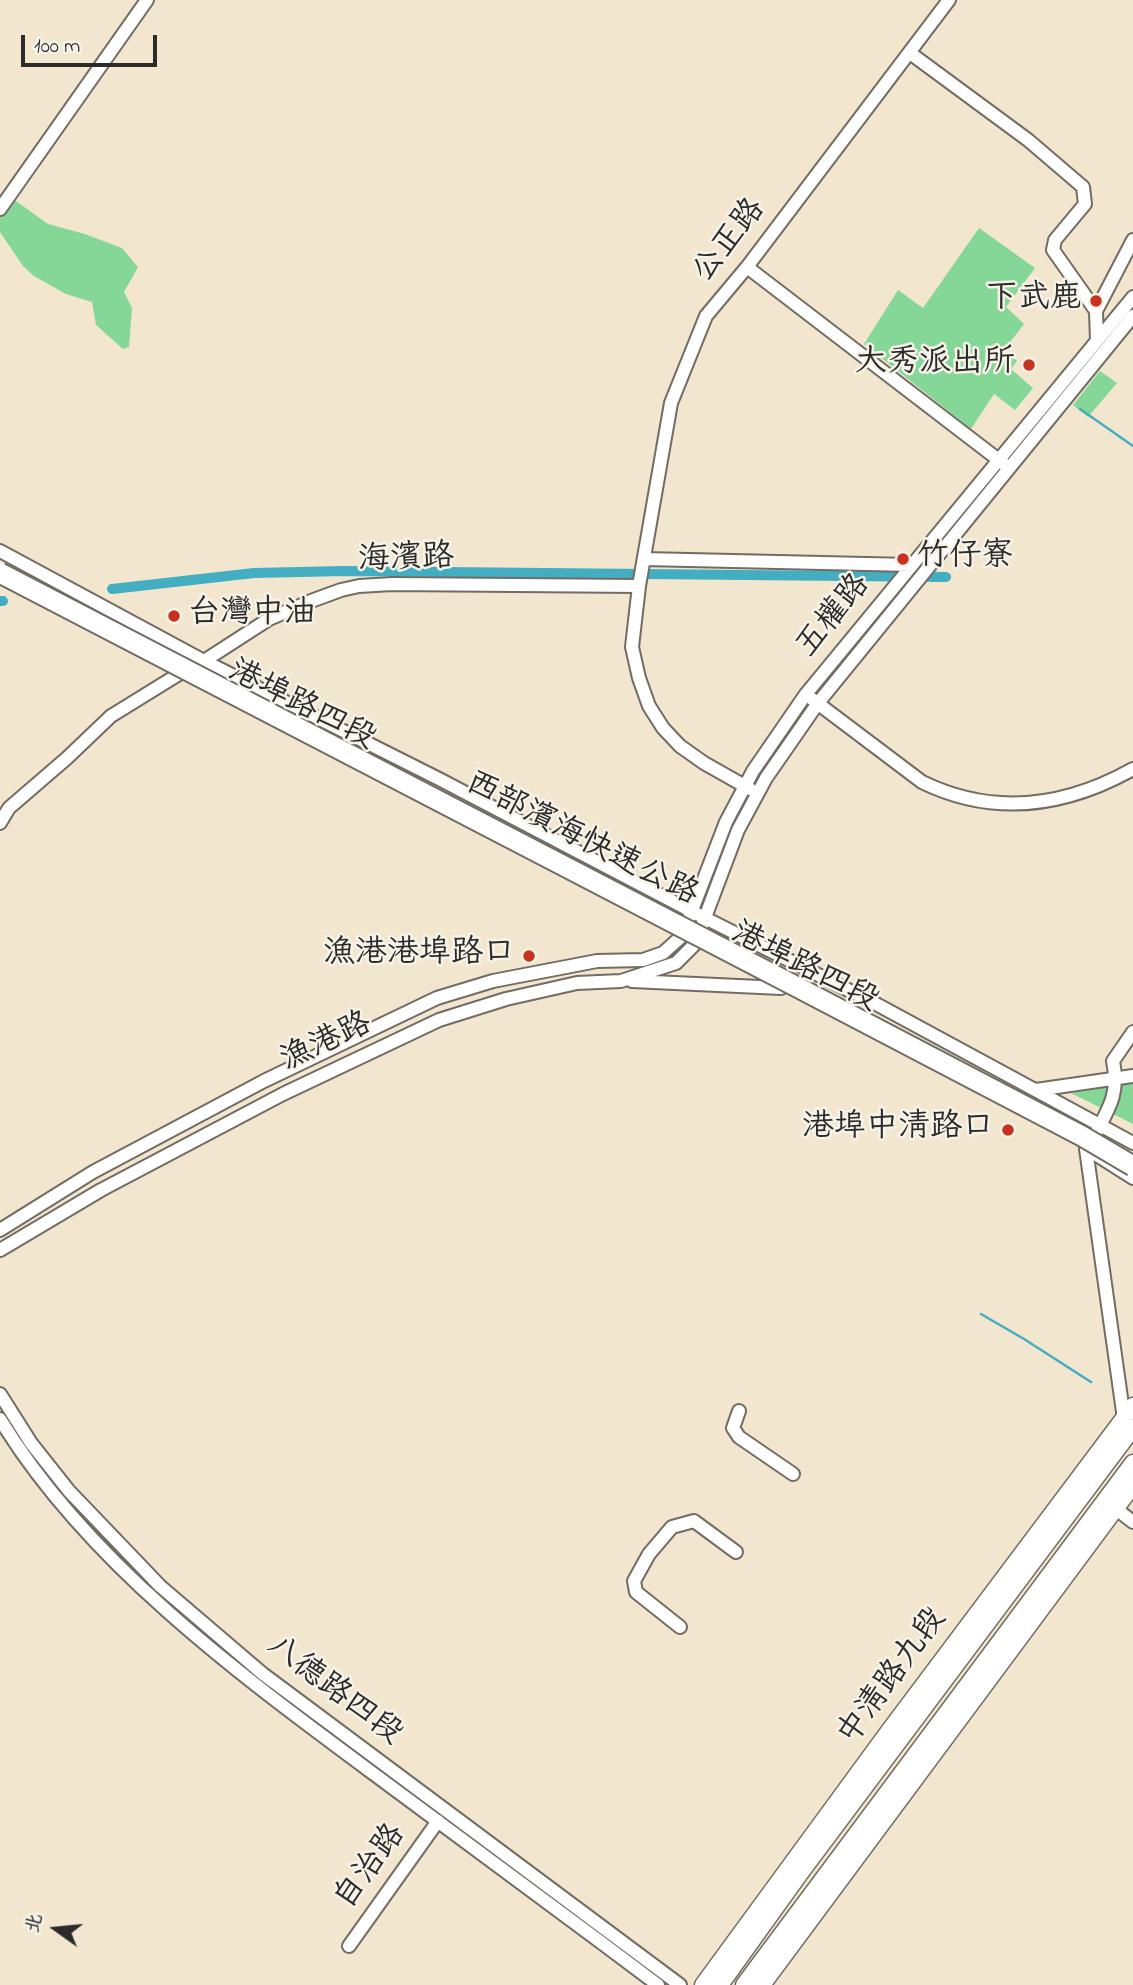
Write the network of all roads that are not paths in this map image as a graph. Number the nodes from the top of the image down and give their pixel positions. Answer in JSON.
{"nodes":[{"id":1,"x":146,"y":0,"type":"edge"},
{"id":2,"x":949,"y":0,"type":"edge"},
{"id":3,"x":910,"y":53,"type":"junction"},
{"id":4,"x":0,"y":209,"type":"edge"},
{"id":5,"x":1133,"y":240,"type":"edge"},
{"id":6,"x":747,"y":267,"type":"junction"},
{"id":7,"x":1133,"y":297,"type":"edge"},
{"id":8,"x":1096,"y":311,"type":"junction"},
{"id":9,"x":1133,"y":316,"type":"edge"},
{"id":10,"x":1102,"y":345,"type":"junction"},
{"id":11,"x":1004,"y":464,"type":"junction"},
{"id":12,"x":0,"y":551,"type":"edge"},
{"id":13,"x":0,"y":559,"type":"edge"},
{"id":14,"x":643,"y":559,"type":"junction"},
{"id":15,"x":911,"y":565,"type":"junction"},
{"id":16,"x":0,"y":573,"type":"edge"},
{"id":17,"x":0,"y":582,"type":"edge"},
{"id":18,"x":639,"y":586,"type":"junction"},
{"id":19,"x":204,"y":662,"type":"junction"},
{"id":20,"x":179,"y":674,"type":"junction"},
{"id":21,"x":806,"y":694,"type":"junction"},
{"id":22,"x":818,"y":703,"type":"junction"},
{"id":23,"x":1133,"y":769,"type":"edge"},
{"id":24,"x":745,"y":786,"type":"junction"},
{"id":25,"x":758,"y":793,"type":"junction"},
{"id":26,"x":0,"y":823,"type":"edge"},
{"id":27,"x":691,"y":911,"type":"junction"},
{"id":28,"x":706,"y":918,"type":"junction"},
{"id":29,"x":682,"y":936,"type":"junction"},
{"id":30,"x":695,"y":944,"type":"junction"},
{"id":31,"x":621,"y":981,"type":"junction"},
{"id":32,"x":780,"y":988,"type":"junction"},
{"id":33,"x":1133,"y":1032,"type":"edge"},
{"id":34,"x":1133,"y":1076,"type":"edge"},
{"id":35,"x":1116,"y":1078,"type":"junction"},
{"id":36,"x":1036,"y":1090,"type":"junction"},
{"id":37,"x":1100,"y":1124,"type":"junction"},
{"id":38,"x":1133,"y":1143,"type":"edge"},
{"id":39,"x":1086,"y":1149,"type":"junction"},
{"id":40,"x":1133,"y":1153,"type":"edge"},
{"id":41,"x":1133,"y":1166,"type":"edge"},
{"id":42,"x":1133,"y":1178,"type":"edge"},
{"id":43,"x":0,"y":1230,"type":"edge"},
{"id":44,"x":0,"y":1250,"type":"edge"},
{"id":45,"x":0,"y":1394,"type":"edge"},
{"id":46,"x":739,"y":1411,"type":"dead end"},
{"id":47,"x":0,"y":1419,"type":"edge"},
{"id":48,"x":1131,"y":1422,"type":"edge"},
{"id":49,"x":1133,"y":1463,"type":"edge"},
{"id":50,"x":793,"y":1474,"type":"dead end"},
{"id":51,"x":1133,"y":1485,"type":"edge"},
{"id":52,"x":1115,"y":1508,"type":"junction"},
{"id":53,"x":80,"y":1513,"type":"junction"},
{"id":54,"x":1133,"y":1522,"type":"edge"},
{"id":55,"x":736,"y":1552,"type":"dead end"},
{"id":56,"x":680,"y":1627,"type":"dead end"},
{"id":57,"x":262,"y":1674,"type":"junction"},
{"id":58,"x":254,"y":1685,"type":"junction"},
{"id":59,"x":438,"y":1821,"type":"junction"},
{"id":60,"x":548,"y":1886,"type":"junction"},
{"id":61,"x":539,"y":1896,"type":"junction"},
{"id":62,"x":349,"y":1946,"type":"dead end"},
{"id":63,"x":658,"y":1985,"type":"edge"},
{"id":64,"x":680,"y":1985,"type":"edge"},
{"id":65,"x":703,"y":1985,"type":"edge"},
{"id":66,"x":720,"y":1985,"type":"edge"},
{"id":67,"x":744,"y":1985,"type":"edge"},
{"id":68,"x":762,"y":1985,"type":"edge"}],
"edges":[{"from":1,"to":4,"type":"street"},
{"from":2,"to":3,"type":"street","name":"公正路"},
{"from":3,"to":6,"type":"street","name":"公正路"},
{"from":3,"to":8,"type":"street"},
{"from":5,"to":8,"type":"street"},
{"from":6,"to":11,"type":"street"},
{"from":6,"to":14,"type":"street","name":"公正路"},
{"from":7,"to":10,"type":"street","name":"五權路"},
{"from":8,"to":10,"type":"street"},
{"from":9,"to":10,"type":"street","name":"五權路"},
{"from":10,"to":11,"type":"street","name":"五權路"},
{"from":11,"to":15,"type":"street","name":"五權路"},
{"from":11,"to":22,"type":"street","name":"五權路"},
{"from":12,"to":19,"type":"street","name":"港埠路四段"},
{"from":13,"to":40,"type":"highway","name":"西部濱海快速公路"},
{"from":14,"to":15,"type":"street"},
{"from":14,"to":18,"type":"street","name":"公正路"},
{"from":15,"to":21,"type":"street","name":"五權路"},
{"from":16,"to":41,"type":"highway","name":"西部濱海快速公路","bridge":true},
{"from":17,"to":20,"type":"street","name":"港埠路四段"},
{"from":18,"to":19,"type":"street","name":"海濱路"},
{"from":18,"to":24,"type":"street"},
{"from":19,"to":20,"type":"street","name":"海濱路"},
{"from":19,"to":27,"type":"street","name":"港埠路四段"},
{"from":20,"to":26,"type":"street","name":"海濱路"},
{"from":20,"to":29,"type":"street","name":"港埠路四段"},
{"from":21,"to":22,"type":"street"},
{"from":21,"to":24,"type":"street","name":"五權路"},
{"from":22,"to":23,"type":"street"},
{"from":22,"to":25,"type":"street","name":"五權路"},
{"from":24,"to":25,"type":"street"},
{"from":24,"to":27,"type":"street","name":"五權路"},
{"from":25,"to":28,"type":"street","name":"五權路"},
{"from":27,"to":28,"type":"street","name":"港埠路四段"},
{"from":27,"to":29,"type":"street","name":"五權路"},
{"from":28,"to":30,"type":"street","name":"五權路"},
{"from":28,"to":36,"type":"street","name":"港埠路四段"},
{"from":29,"to":30,"type":"street","name":"港埠路四段"},
{"from":29,"to":43,"type":"street","name":"漁港路"},
{"from":30,"to":31,"type":"street","name":"漁港路"},
{"from":30,"to":32,"type":"street","name":"港埠路四段"},
{"from":31,"to":32,"type":"street"},
{"from":31,"to":44,"type":"street","name":"漁港路"},
{"from":32,"to":39,"type":"street","name":"港埠路四段"},
{"from":33,"to":35,"type":"street"},
{"from":34,"to":35,"type":"street"},
{"from":35,"to":36,"type":"street"},
{"from":35,"to":37,"type":"street"},
{"from":36,"to":37,"type":"street","name":"港埠路四段"},
{"from":37,"to":38,"type":"street","name":"港埠路四段"},
{"from":37,"to":39,"type":"street"},
{"from":39,"to":42,"type":"street","name":"港埠路四段"},
{"from":39,"to":48,"type":"street"},
{"from":45,"to":53,"type":"street","name":"八德路四段"},
{"from":46,"to":50,"type":"street"},
{"from":47,"to":53,"type":"street","name":"八德路四段"},
{"from":48,"to":65,"type":"main road","name":"中清路九段"},
{"from":48,"to":66,"type":"main road","name":"中清路九段"},
{"from":49,"to":67,"type":"main road","name":"中清路九段"},
{"from":51,"to":52,"type":"main road"},
{"from":52,"to":54,"type":"street"},
{"from":52,"to":68,"type":"main road"},
{"from":53,"to":57,"type":"street","name":"八德路四段"},
{"from":53,"to":58,"type":"street","name":"八德路四段"},
{"from":55,"to":56,"type":"street"},
{"from":57,"to":58,"type":"street"},
{"from":57,"to":60,"type":"street","name":"八德路四段"},
{"from":58,"to":59,"type":"street","name":"八德路四段"},
{"from":59,"to":61,"type":"street","name":"八德路四段"},
{"from":59,"to":62,"type":"street","name":"自治路"},
{"from":60,"to":61,"type":"street"},
{"from":60,"to":64,"type":"street","name":"八德路四段"},
{"from":61,"to":63,"type":"street","name":"八德路四段"}]}
